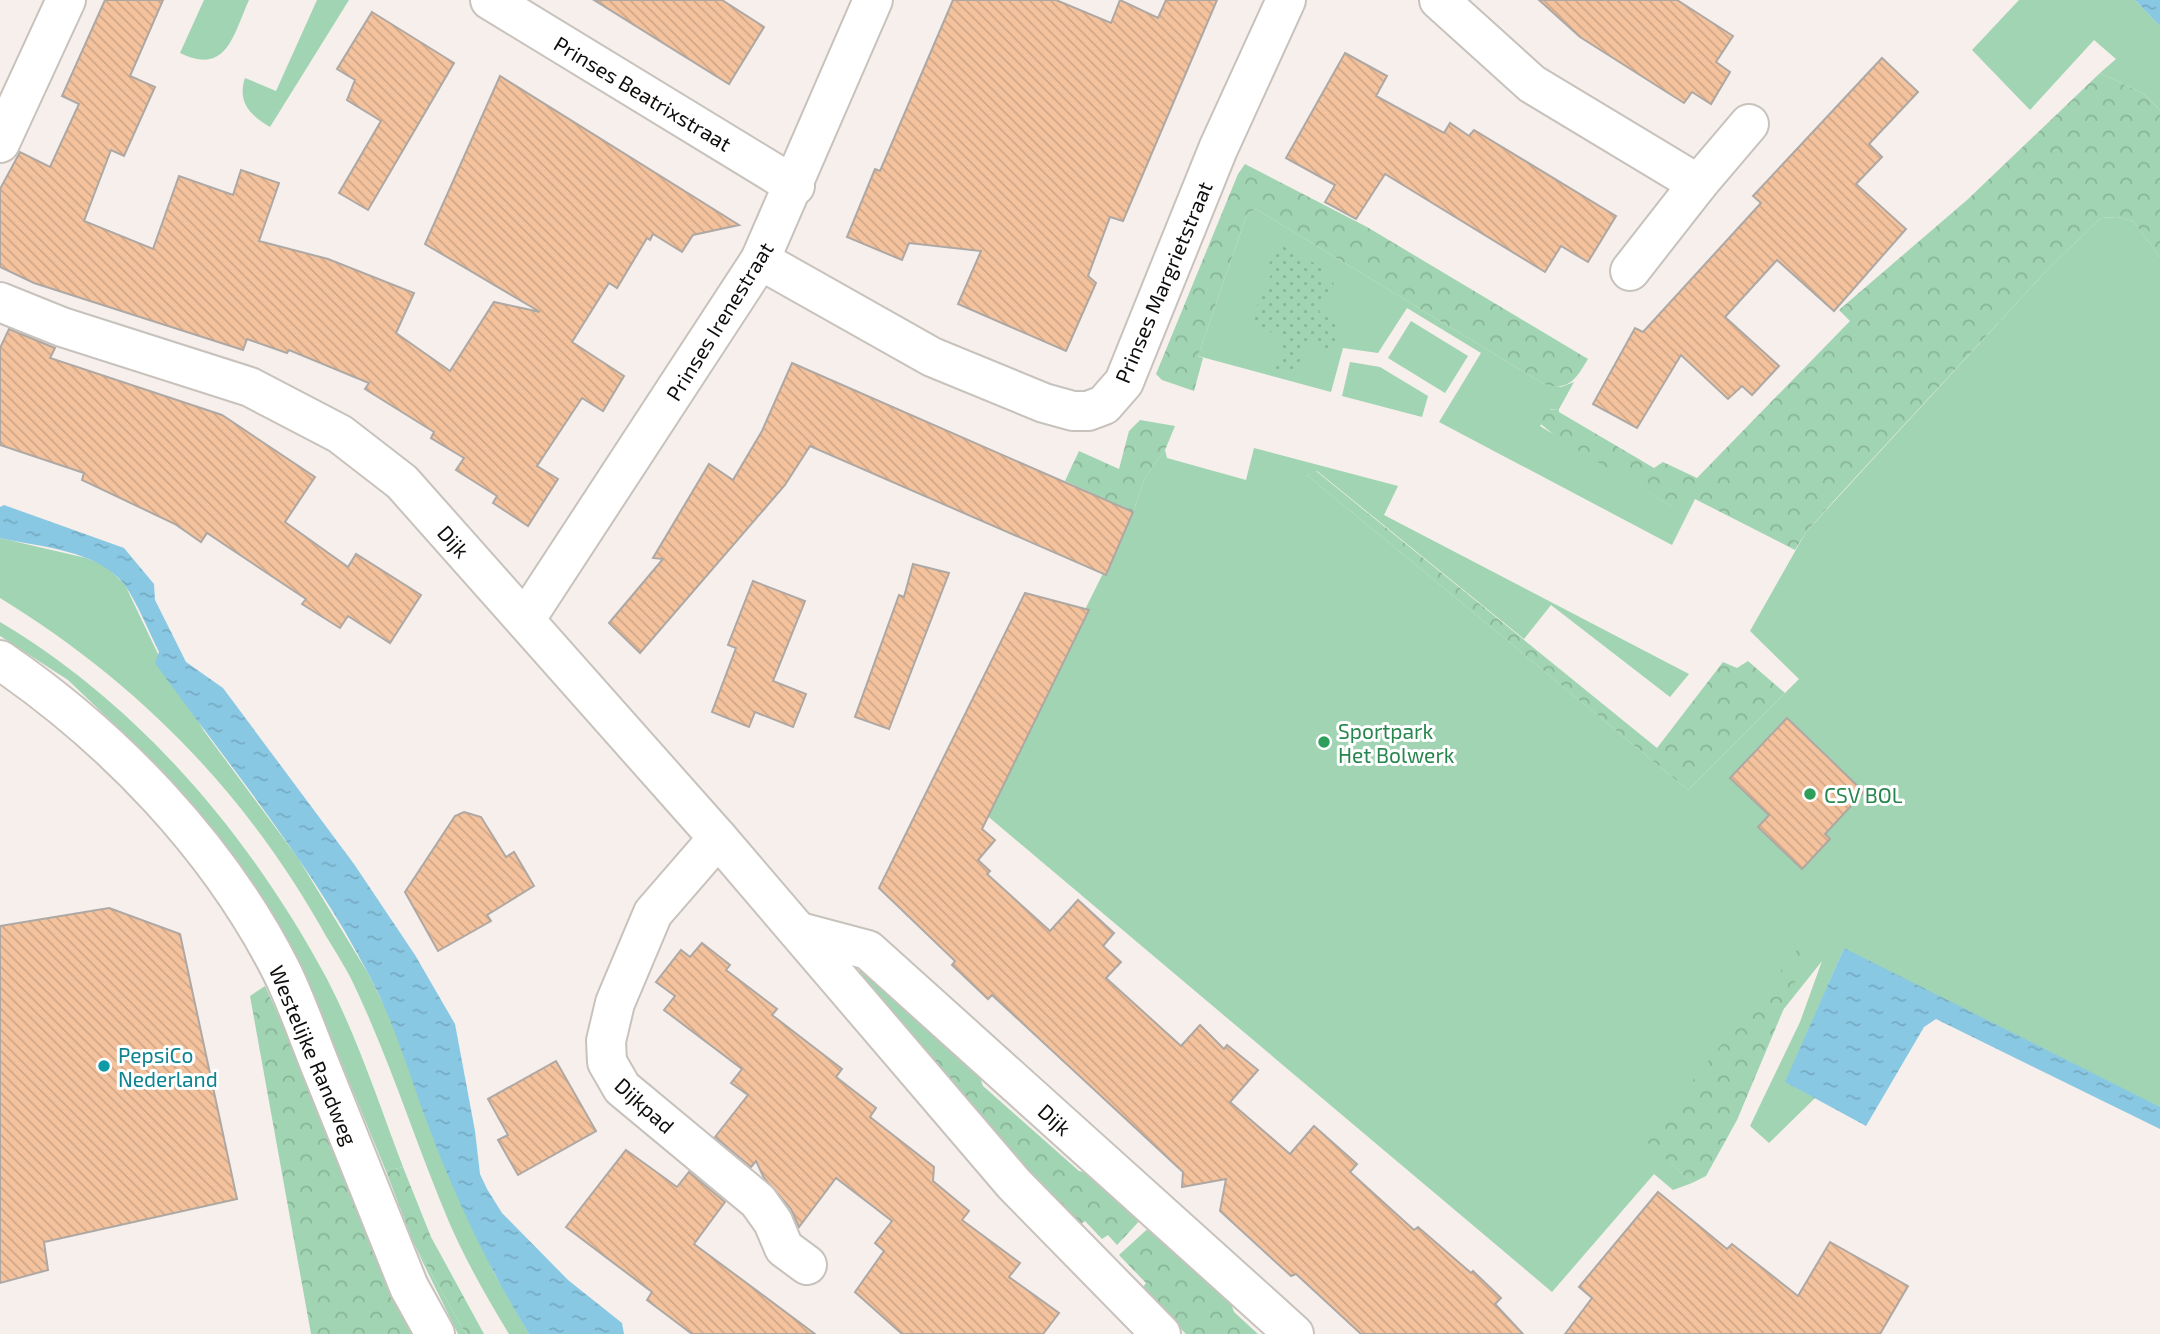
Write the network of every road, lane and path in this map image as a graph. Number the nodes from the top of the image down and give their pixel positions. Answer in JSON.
{"nodes":[{"id":1,"x":66,"y":0,"type":"edge"},
{"id":2,"x":490,"y":0,"type":"edge"},
{"id":3,"x":873,"y":0,"type":"edge"},
{"id":4,"x":1286,"y":0,"type":"edge"},
{"id":5,"x":1438,"y":0,"type":"edge"},
{"id":6,"x":1749,"y":124,"type":"dead end"},
{"id":7,"x":0,"y":143,"type":"edge"},
{"id":8,"x":1698,"y":184,"type":"junction"},
{"id":9,"x":795,"y":186,"type":"junction"},
{"id":10,"x":760,"y":260,"type":"junction"},
{"id":11,"x":1630,"y":271,"type":"dead end"},
{"id":12,"x":0,"y":302,"type":"edge"},
{"id":13,"x":525,"y":621,"type":"junction"},
{"id":14,"x":0,"y":660,"type":"edge"},
{"id":15,"x":718,"y":838,"type":"junction"},
{"id":16,"x":800,"y":932,"type":"junction"},
{"id":17,"x":807,"y":1265,"type":"dead end"},
{"id":18,"x":435,"y":1334,"type":"edge"},
{"id":19,"x":1161,"y":1334,"type":"edge"},
{"id":20,"x":1294,"y":1334,"type":"edge"}],
"edges":[{"from":1,"to":7,"type":"street"},
{"from":2,"to":9,"type":"street","name":"Prinses Beatrixstraat"},
{"from":3,"to":9,"type":"street","name":"Prinses Irenestraat"},
{"from":4,"to":10,"type":"street","name":"Prinses Margrietstraat"},
{"from":5,"to":8,"type":"street"},
{"from":6,"to":8,"type":"street"},
{"from":8,"to":11,"type":"street"},
{"from":9,"to":10,"type":"street","name":"Prinses Irenestraat"},
{"from":10,"to":13,"type":"street","name":"Prinses Irenestraat"},
{"from":12,"to":13,"type":"street","name":"Dijk"},
{"from":13,"to":15,"type":"street","name":"Dijk"},
{"from":14,"to":18,"type":"street","name":"Westelijke Randweg"},
{"from":15,"to":16,"type":"street","name":"Dijk"},
{"from":15,"to":17,"type":"street","name":"Dijkpad"},
{"from":16,"to":19,"type":"street","name":"Dijk"},
{"from":16,"to":20,"type":"street","name":"Dijk"}]}
